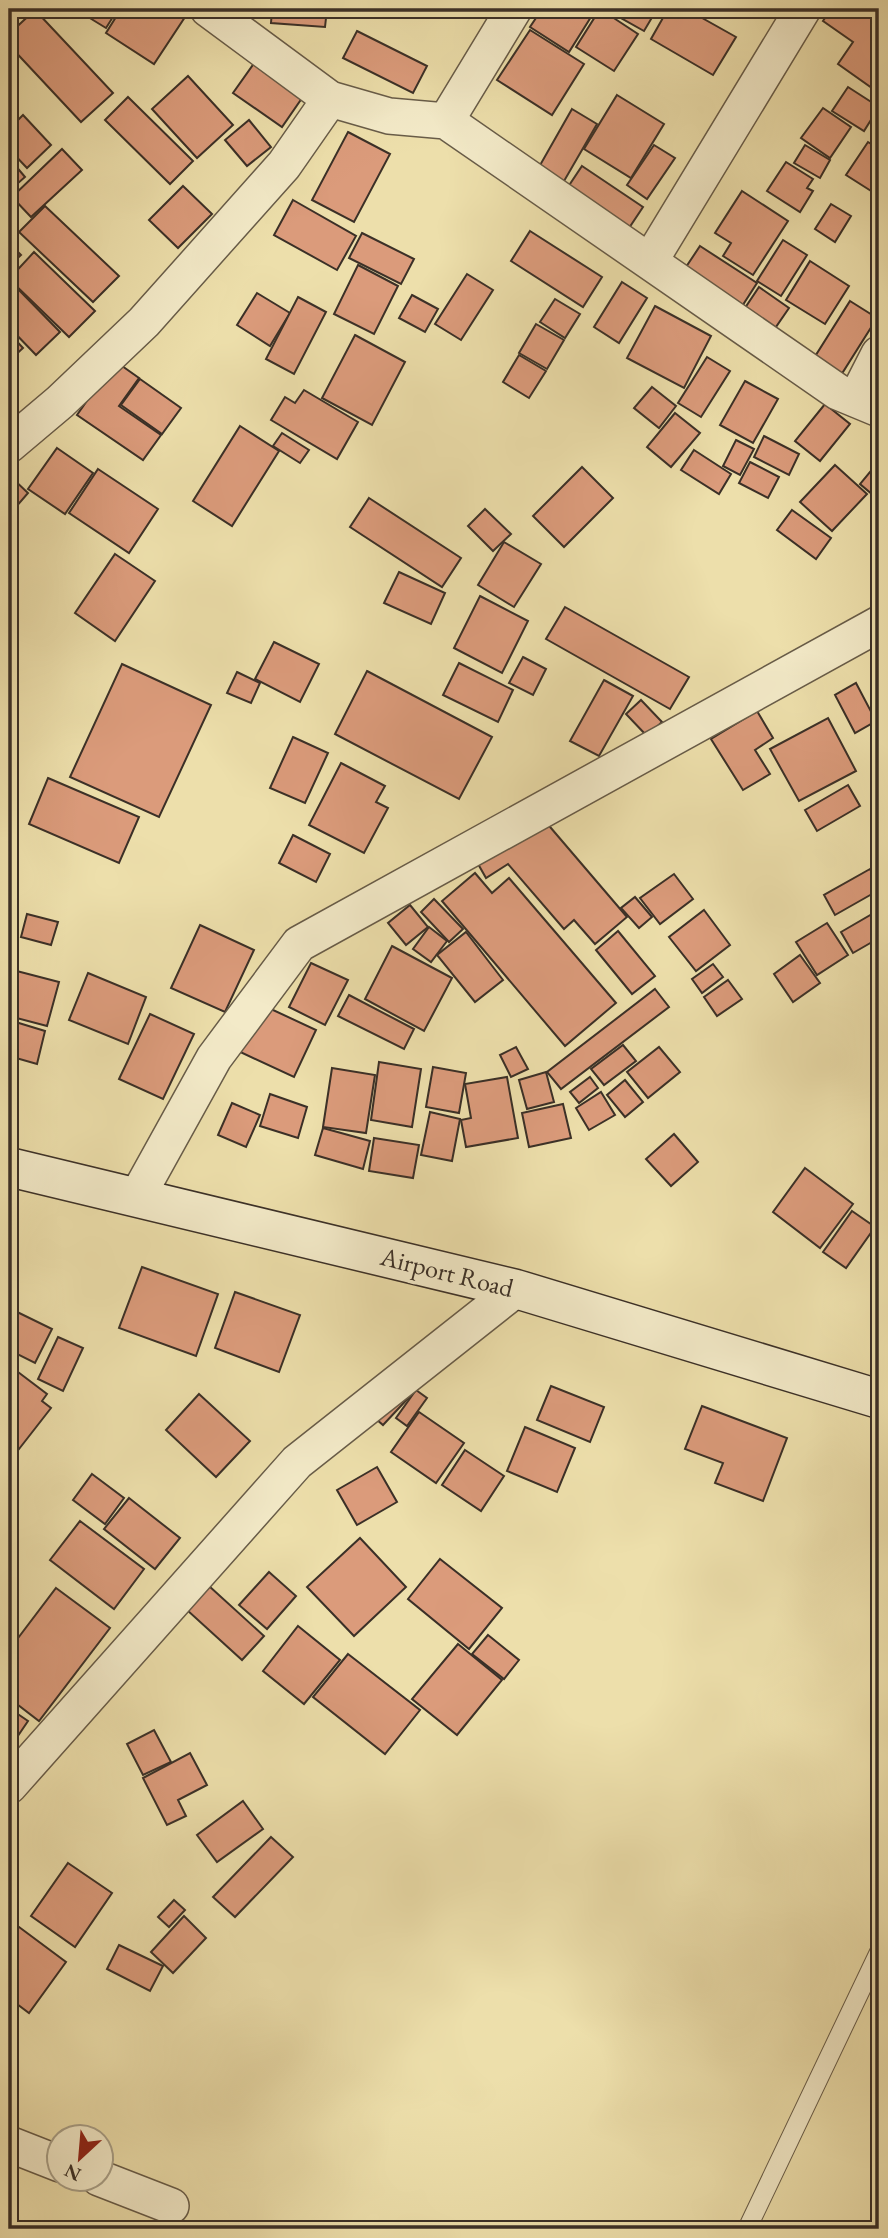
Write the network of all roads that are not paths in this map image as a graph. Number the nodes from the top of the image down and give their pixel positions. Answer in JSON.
{"nodes":[{"id":1,"x":208,"y":9,"type":"edge"},
{"id":2,"x":514,"y":9,"type":"edge"},
{"id":3,"x":803,"y":9,"type":"edge"},
{"id":4,"x":330,"y":99,"type":"junction"},
{"id":5,"x":446,"y":121,"type":"junction"},
{"id":6,"x":650,"y":261,"type":"junction"},
{"id":7,"x":879,"y":354,"type":"edge"},
{"id":8,"x":868,"y":404,"type":"edge"},
{"id":9,"x":9,"y":445,"type":"edge"},
{"id":10,"x":879,"y":624,"type":"edge"},
{"id":11,"x":9,"y":1167,"type":"edge"},
{"id":12,"x":137,"y":1197,"type":"junction"},
{"id":13,"x":516,"y":1289,"type":"junction"},
{"id":14,"x":879,"y":1399,"type":"edge"},
{"id":15,"x":9,"y":1786,"type":"edge"},
{"id":16,"x":879,"y":1952,"type":"edge"},
{"id":17,"x":9,"y":2144,"type":"edge"},
{"id":18,"x":46,"y":2159,"type":"edge"},
{"id":19,"x":116,"y":2185,"type":"edge"},
{"id":20,"x":171,"y":2206,"type":"dead end"},
{"id":21,"x":747,"y":2229,"type":"edge"}],
"edges":[{"from":1,"to":4,"type":"street"},
{"from":2,"to":5,"type":"street"},
{"from":3,"to":6,"type":"street"},
{"from":4,"to":5,"type":"street"},
{"from":4,"to":9,"type":"street"},
{"from":5,"to":6,"type":"street"},
{"from":6,"to":8,"type":"street"},
{"from":7,"to":8,"type":"street"},
{"from":10,"to":12,"type":"street"},
{"from":11,"to":12,"type":"main road","name":"Airport Road"},
{"from":12,"to":13,"type":"main road","name":"Airport Road"},
{"from":13,"to":14,"type":"main road","name":"Airport Road"},
{"from":13,"to":15,"type":"street"},
{"from":16,"to":21,"type":"lane"},
{"from":17,"to":18,"type":"street"},
{"from":19,"to":20,"type":"street"}]}
